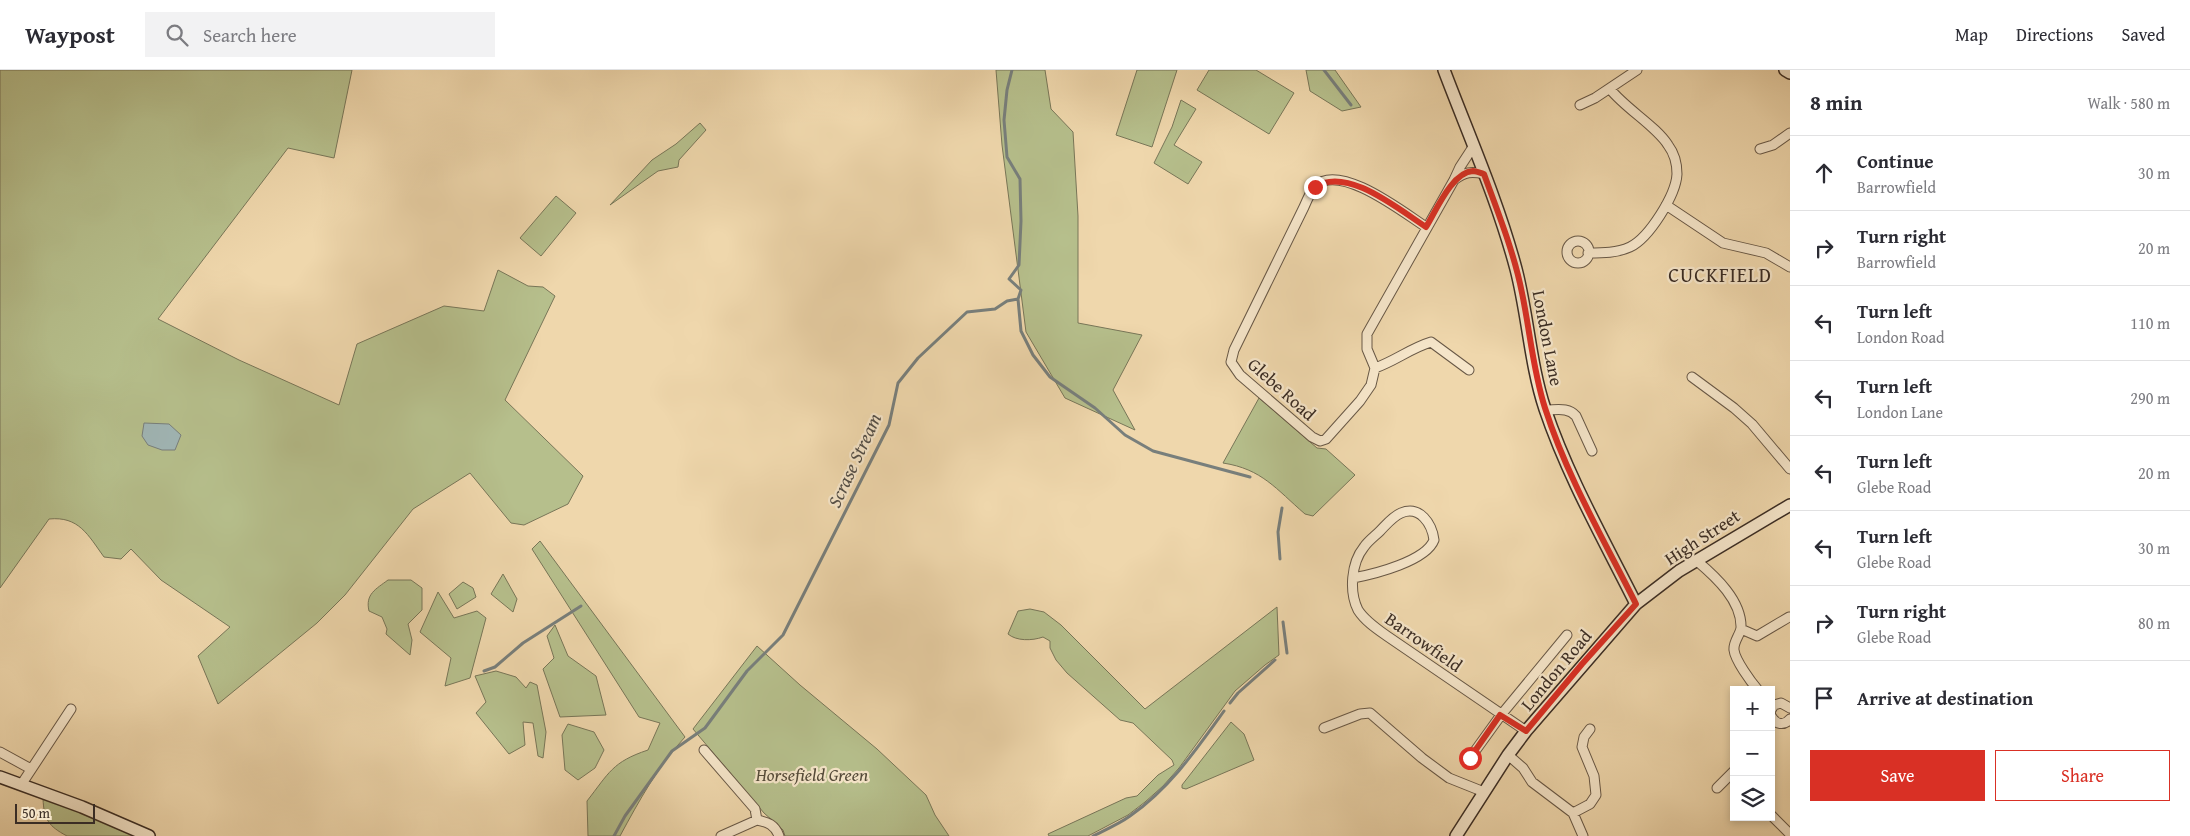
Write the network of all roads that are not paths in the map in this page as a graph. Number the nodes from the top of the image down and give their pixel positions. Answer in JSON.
{"nodes":[{"id":1,"x":1444,"y":70,"type":"edge"},
{"id":2,"x":1638,"y":70,"type":"edge"},
{"id":3,"x":1785,"y":70,"type":"edge"},
{"id":4,"x":1790,"y":73,"type":"edge"},
{"id":5,"x":1610,"y":89,"type":"junction"},
{"id":6,"x":1580,"y":105,"type":"dead end"},
{"id":7,"x":1790,"y":133,"type":"edge"},
{"id":8,"x":1473,"y":147,"type":"junction"},
{"id":9,"x":1760,"y":149,"type":"dead end"},
{"id":10,"x":1484,"y":174,"type":"junction"},
{"id":11,"x":1454,"y":180,"type":"junction"},
{"id":12,"x":1666,"y":206,"type":"junction"},
{"id":13,"x":1426,"y":227,"type":"junction"},
{"id":14,"x":1588,"y":253,"type":"dead end"},
{"id":15,"x":1790,"y":267,"type":"edge"},
{"id":16,"x":1375,"y":368,"type":"junction"},
{"id":17,"x":1469,"y":370,"type":"dead end"},
{"id":18,"x":1692,"y":377,"type":"dead end"},
{"id":19,"x":1546,"y":410,"type":"junction"},
{"id":20,"x":1592,"y":451,"type":"dead end"},
{"id":21,"x":1790,"y":469,"type":"edge"},
{"id":22,"x":1790,"y":504,"type":"edge"},
{"id":23,"x":1697,"y":561,"type":"junction"},
{"id":24,"x":1353,"y":578,"type":"junction"},
{"id":25,"x":1636,"y":604,"type":"junction"},
{"id":26,"x":1789,"y":617,"type":"edge"},
{"id":27,"x":1741,"y":629,"type":"junction"},
{"id":28,"x":1567,"y":635,"type":"dead end"},
{"id":29,"x":1755,"y":686,"type":"edge"},
{"id":30,"x":1775,"y":705,"type":"edge"},
{"id":31,"x":1790,"y":708,"type":"edge"},
{"id":32,"x":71,"y":709,"type":"dead end"},
{"id":33,"x":1500,"y":715,"type":"junction"},
{"id":34,"x":1790,"y":719,"type":"edge"},
{"id":35,"x":1775,"y":723,"type":"edge"},
{"id":36,"x":1324,"y":728,"type":"dead end"},
{"id":37,"x":1590,"y":729,"type":"dead end"},
{"id":38,"x":1526,"y":731,"type":"junction"},
{"id":39,"x":704,"y":750,"type":"dead end"},
{"id":40,"x":0,"y":752,"type":"edge"},
{"id":41,"x":1508,"y":755,"type":"junction"},
{"id":42,"x":1470,"y":758,"type":"dead end"},
{"id":43,"x":31,"y":769,"type":"junction"},
{"id":44,"x":1731,"y":776,"type":"edge"},
{"id":45,"x":0,"y":777,"type":"edge"},
{"id":46,"x":21,"y":785,"type":"junction"},
{"id":47,"x":1717,"y":788,"type":"dead end"},
{"id":48,"x":1484,"y":792,"type":"junction"},
{"id":49,"x":1573,"y":813,"type":"junction"},
{"id":50,"x":1775,"y":819,"type":"edge"},
{"id":51,"x":757,"y":820,"type":"junction"},
{"id":52,"x":1790,"y":834,"type":"edge"},
{"id":53,"x":149,"y":836,"type":"edge"},
{"id":54,"x":721,"y":836,"type":"edge"},
{"id":55,"x":779,"y":836,"type":"edge"},
{"id":56,"x":1456,"y":836,"type":"edge"},
{"id":57,"x":1583,"y":836,"type":"edge"}],
"edges":[{"from":1,"to":8,"type":"main road","name":"London Lane"},
{"from":2,"to":5,"type":"street"},
{"from":3,"to":4,"type":"main road"},
{"from":5,"to":6,"type":"street"},
{"from":5,"to":12,"type":"street"},
{"from":7,"to":9,"type":"street"},
{"from":8,"to":10,"type":"main road","name":"London Lane"},
{"from":8,"to":11,"type":"street"},
{"from":10,"to":11,"type":"street"},
{"from":10,"to":19,"type":"main road","name":"London Lane"},
{"from":11,"to":13,"type":"street"},
{"from":12,"to":14,"type":"street"},
{"from":12,"to":15,"type":"street"},
{"from":13,"to":16,"type":"street"},
{"from":13,"to":16,"type":"street","name":"Glebe Road"},
{"from":16,"to":17,"type":"street"},
{"from":18,"to":21,"type":"street"},
{"from":19,"to":20,"type":"street"},
{"from":19,"to":25,"type":"main road","name":"London Lane"},
{"from":22,"to":23,"type":"main road","name":"High Street"},
{"from":23,"to":25,"type":"main road","name":"High Street"},
{"from":23,"to":27,"type":"street"},
{"from":24,"to":24,"type":"street","name":"Barrowfield"},
{"from":24,"to":33,"type":"street","name":"Barrowfield"},
{"from":25,"to":38,"type":"main road","name":"London Road"},
{"from":26,"to":27,"type":"street"},
{"from":27,"to":29,"type":"street"},
{"from":28,"to":33,"type":"street"},
{"from":30,"to":31,"type":"street"},
{"from":32,"to":43,"type":"street"},
{"from":33,"to":38,"type":"street","name":"Barrowfield"},
{"from":33,"to":42,"type":"street"},
{"from":34,"to":35,"type":"street"},
{"from":36,"to":48,"type":"street"},
{"from":37,"to":49,"type":"street"},
{"from":38,"to":41,"type":"main road","name":"London Road"},
{"from":39,"to":51,"type":"street"},
{"from":40,"to":43,"type":"street"},
{"from":41,"to":48,"type":"main road","name":"London Road"},
{"from":41,"to":49,"type":"street"},
{"from":43,"to":46,"type":"street"},
{"from":44,"to":47,"type":"street"},
{"from":45,"to":46,"type":"main road"},
{"from":46,"to":53,"type":"main road"},
{"from":48,"to":56,"type":"main road","name":"London Road"},
{"from":49,"to":57,"type":"street"},
{"from":50,"to":52,"type":"street"},
{"from":51,"to":54,"type":"street"},
{"from":51,"to":55,"type":"street"}]}
